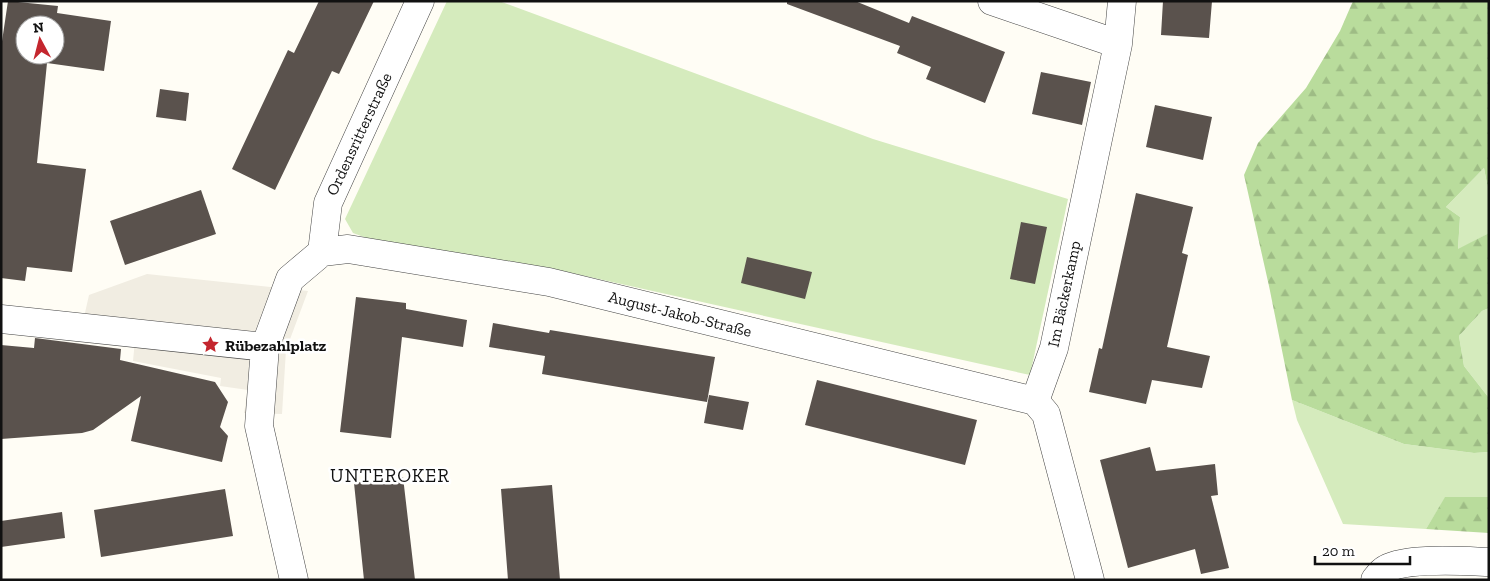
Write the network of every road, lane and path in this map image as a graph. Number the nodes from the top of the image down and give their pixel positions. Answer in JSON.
{"nodes":[{"id":1,"x":420,"y":1,"type":"edge"},
{"id":2,"x":992,"y":1,"type":"edge"},
{"id":3,"x":1122,"y":1,"type":"edge"},
{"id":4,"x":1118,"y":44,"type":"junction"},
{"id":5,"x":322,"y":252,"type":"junction"},
{"id":6,"x":1,"y":319,"type":"edge"},
{"id":7,"x":265,"y":346,"type":"junction"},
{"id":8,"x":1035,"y":401,"type":"junction"},
{"id":9,"x":1489,"y":562,"type":"edge"},
{"id":10,"x":294,"y":580,"type":"edge"},
{"id":11,"x":1090,"y":580,"type":"edge"},
{"id":12,"x":1375,"y":580,"type":"edge"}],
"edges":[{"from":1,"to":5,"type":"street","name":"Ordensritterstraße"},
{"from":2,"to":4,"type":"street"},
{"from":3,"to":4,"type":"street","name":"Im Bäckerkamp"},
{"from":4,"to":8,"type":"street","name":"Im Bäckerkamp"},
{"from":5,"to":7,"type":"street"},
{"from":5,"to":8,"type":"street","name":"August-Jakob-Straße"},
{"from":6,"to":7,"type":"street"},
{"from":7,"to":10,"type":"street"},
{"from":8,"to":11,"type":"street"},
{"from":9,"to":12,"type":"street"}]}
